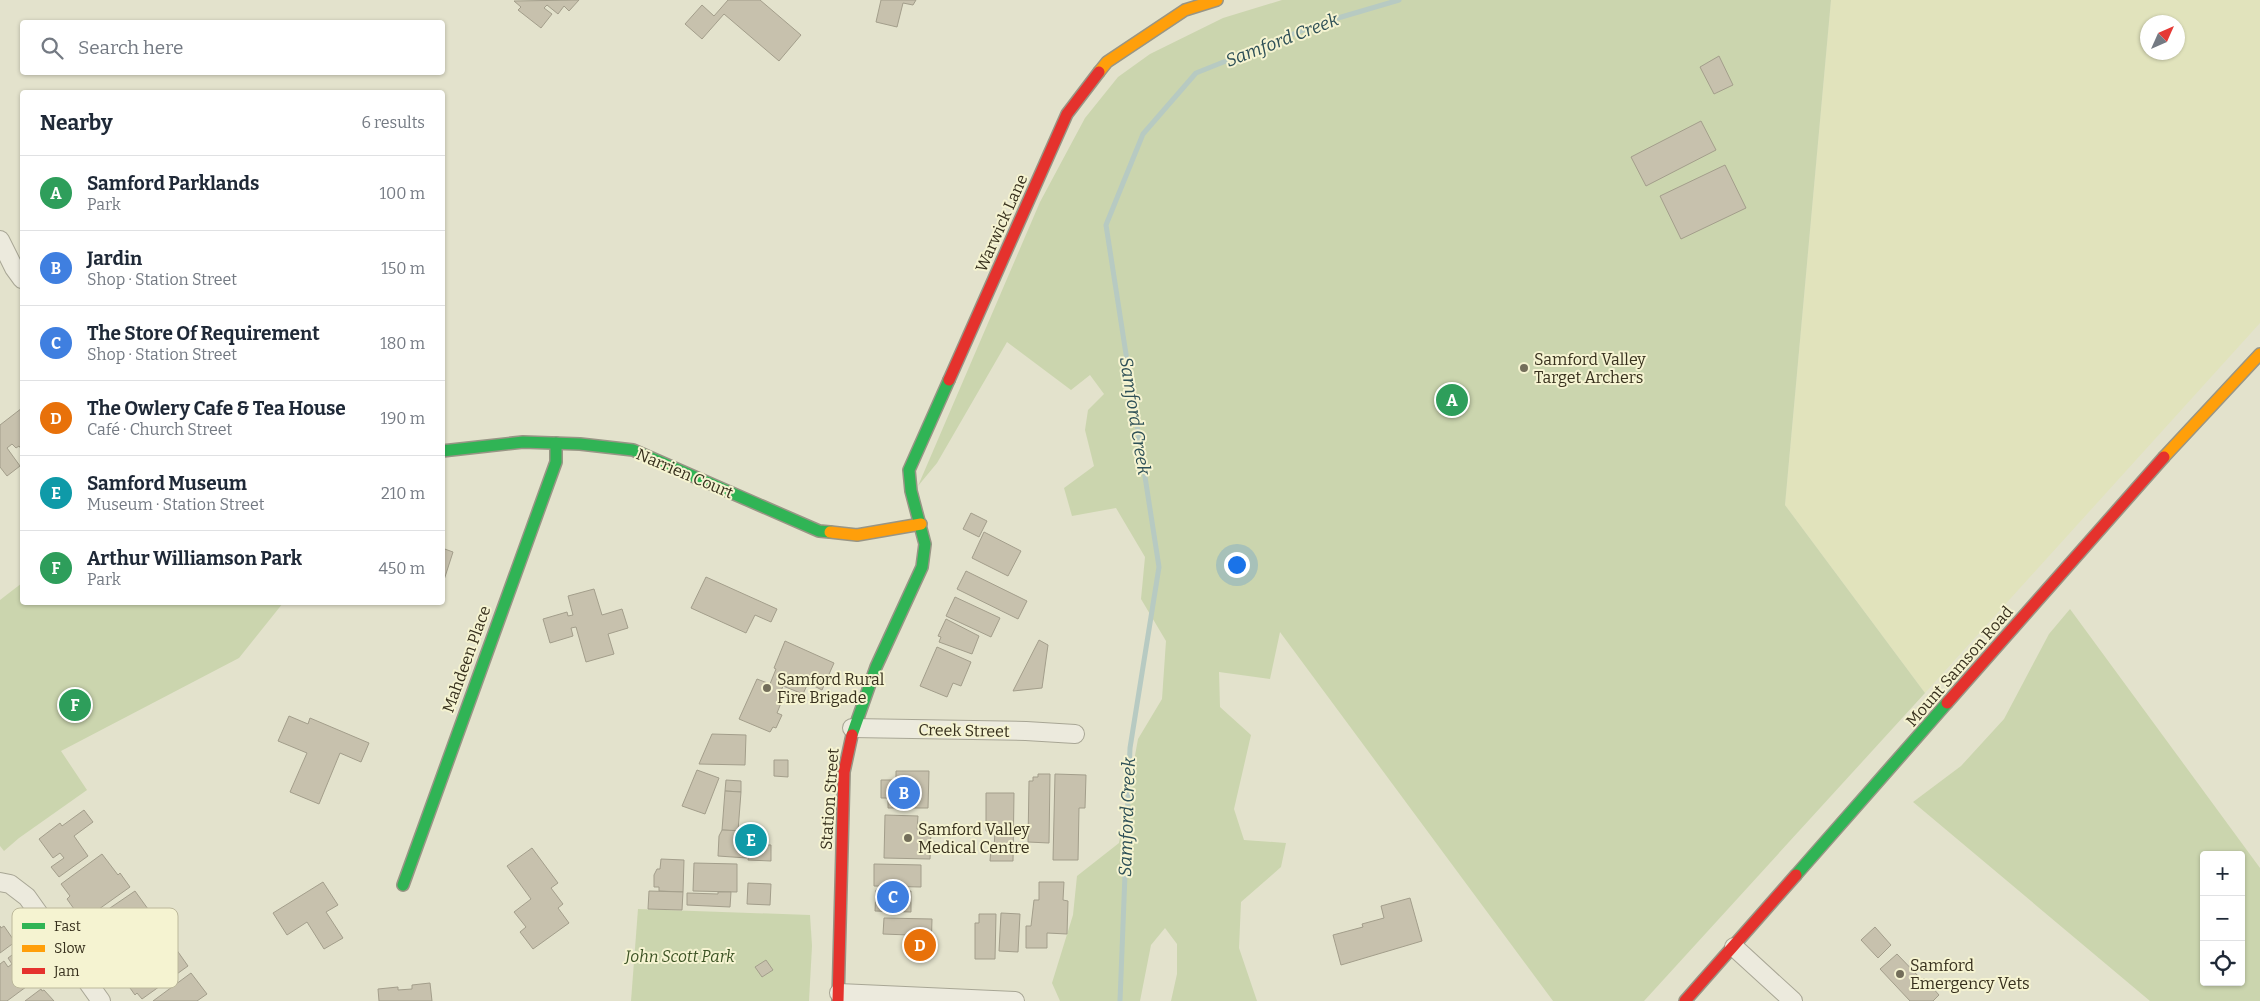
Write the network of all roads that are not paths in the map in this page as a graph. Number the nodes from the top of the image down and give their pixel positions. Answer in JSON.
{"nodes":[{"id":1,"x":1217,"y":0,"type":"edge"},
{"id":2,"x":0,"y":240,"type":"edge"},
{"id":3,"x":20,"y":276,"type":"edge"},
{"id":4,"x":2260,"y":354,"type":"edge"},
{"id":5,"x":556,"y":443,"type":"junction"},
{"id":6,"x":445,"y":452,"type":"edge"},
{"id":7,"x":921,"y":524,"type":"junction"},
{"id":8,"x":852,"y":728,"type":"junction"},
{"id":9,"x":1075,"y":734,"type":"dead end"},
{"id":10,"x":0,"y":882,"type":"edge"},
{"id":11,"x":403,"y":886,"type":"dead end"},
{"id":12,"x":35,"y":908,"type":"edge"},
{"id":13,"x":1734,"y":948,"type":"junction"},
{"id":14,"x":92,"y":988,"type":"edge"},
{"id":15,"x":839,"y":997,"type":"edge"},
{"id":16,"x":101,"y":1001,"type":"edge"},
{"id":17,"x":1015,"y":1001,"type":"edge"},
{"id":18,"x":1685,"y":1001,"type":"edge"},
{"id":19,"x":1793,"y":1001,"type":"edge"}],
"edges":[{"from":1,"to":7,"type":"street","name":"Warwick Lane"},
{"from":2,"to":3,"type":"street"},
{"from":4,"to":13,"type":"street","name":"Mount Samson Road"},
{"from":5,"to":6,"type":"street","name":"Narrien Court"},
{"from":5,"to":7,"type":"street","name":"Narrien Court"},
{"from":5,"to":11,"type":"street","name":"Mahdeen Place"},
{"from":7,"to":8,"type":"street","name":"Station Street"},
{"from":8,"to":9,"type":"street","name":"Creek Street"},
{"from":8,"to":15,"type":"street","name":"Station Street"},
{"from":10,"to":12,"type":"street"},
{"from":13,"to":18,"type":"street","name":"Mount Samson Road"},
{"from":13,"to":19,"type":"street"},
{"from":14,"to":16,"type":"street"},
{"from":15,"to":17,"type":"street"}]}
